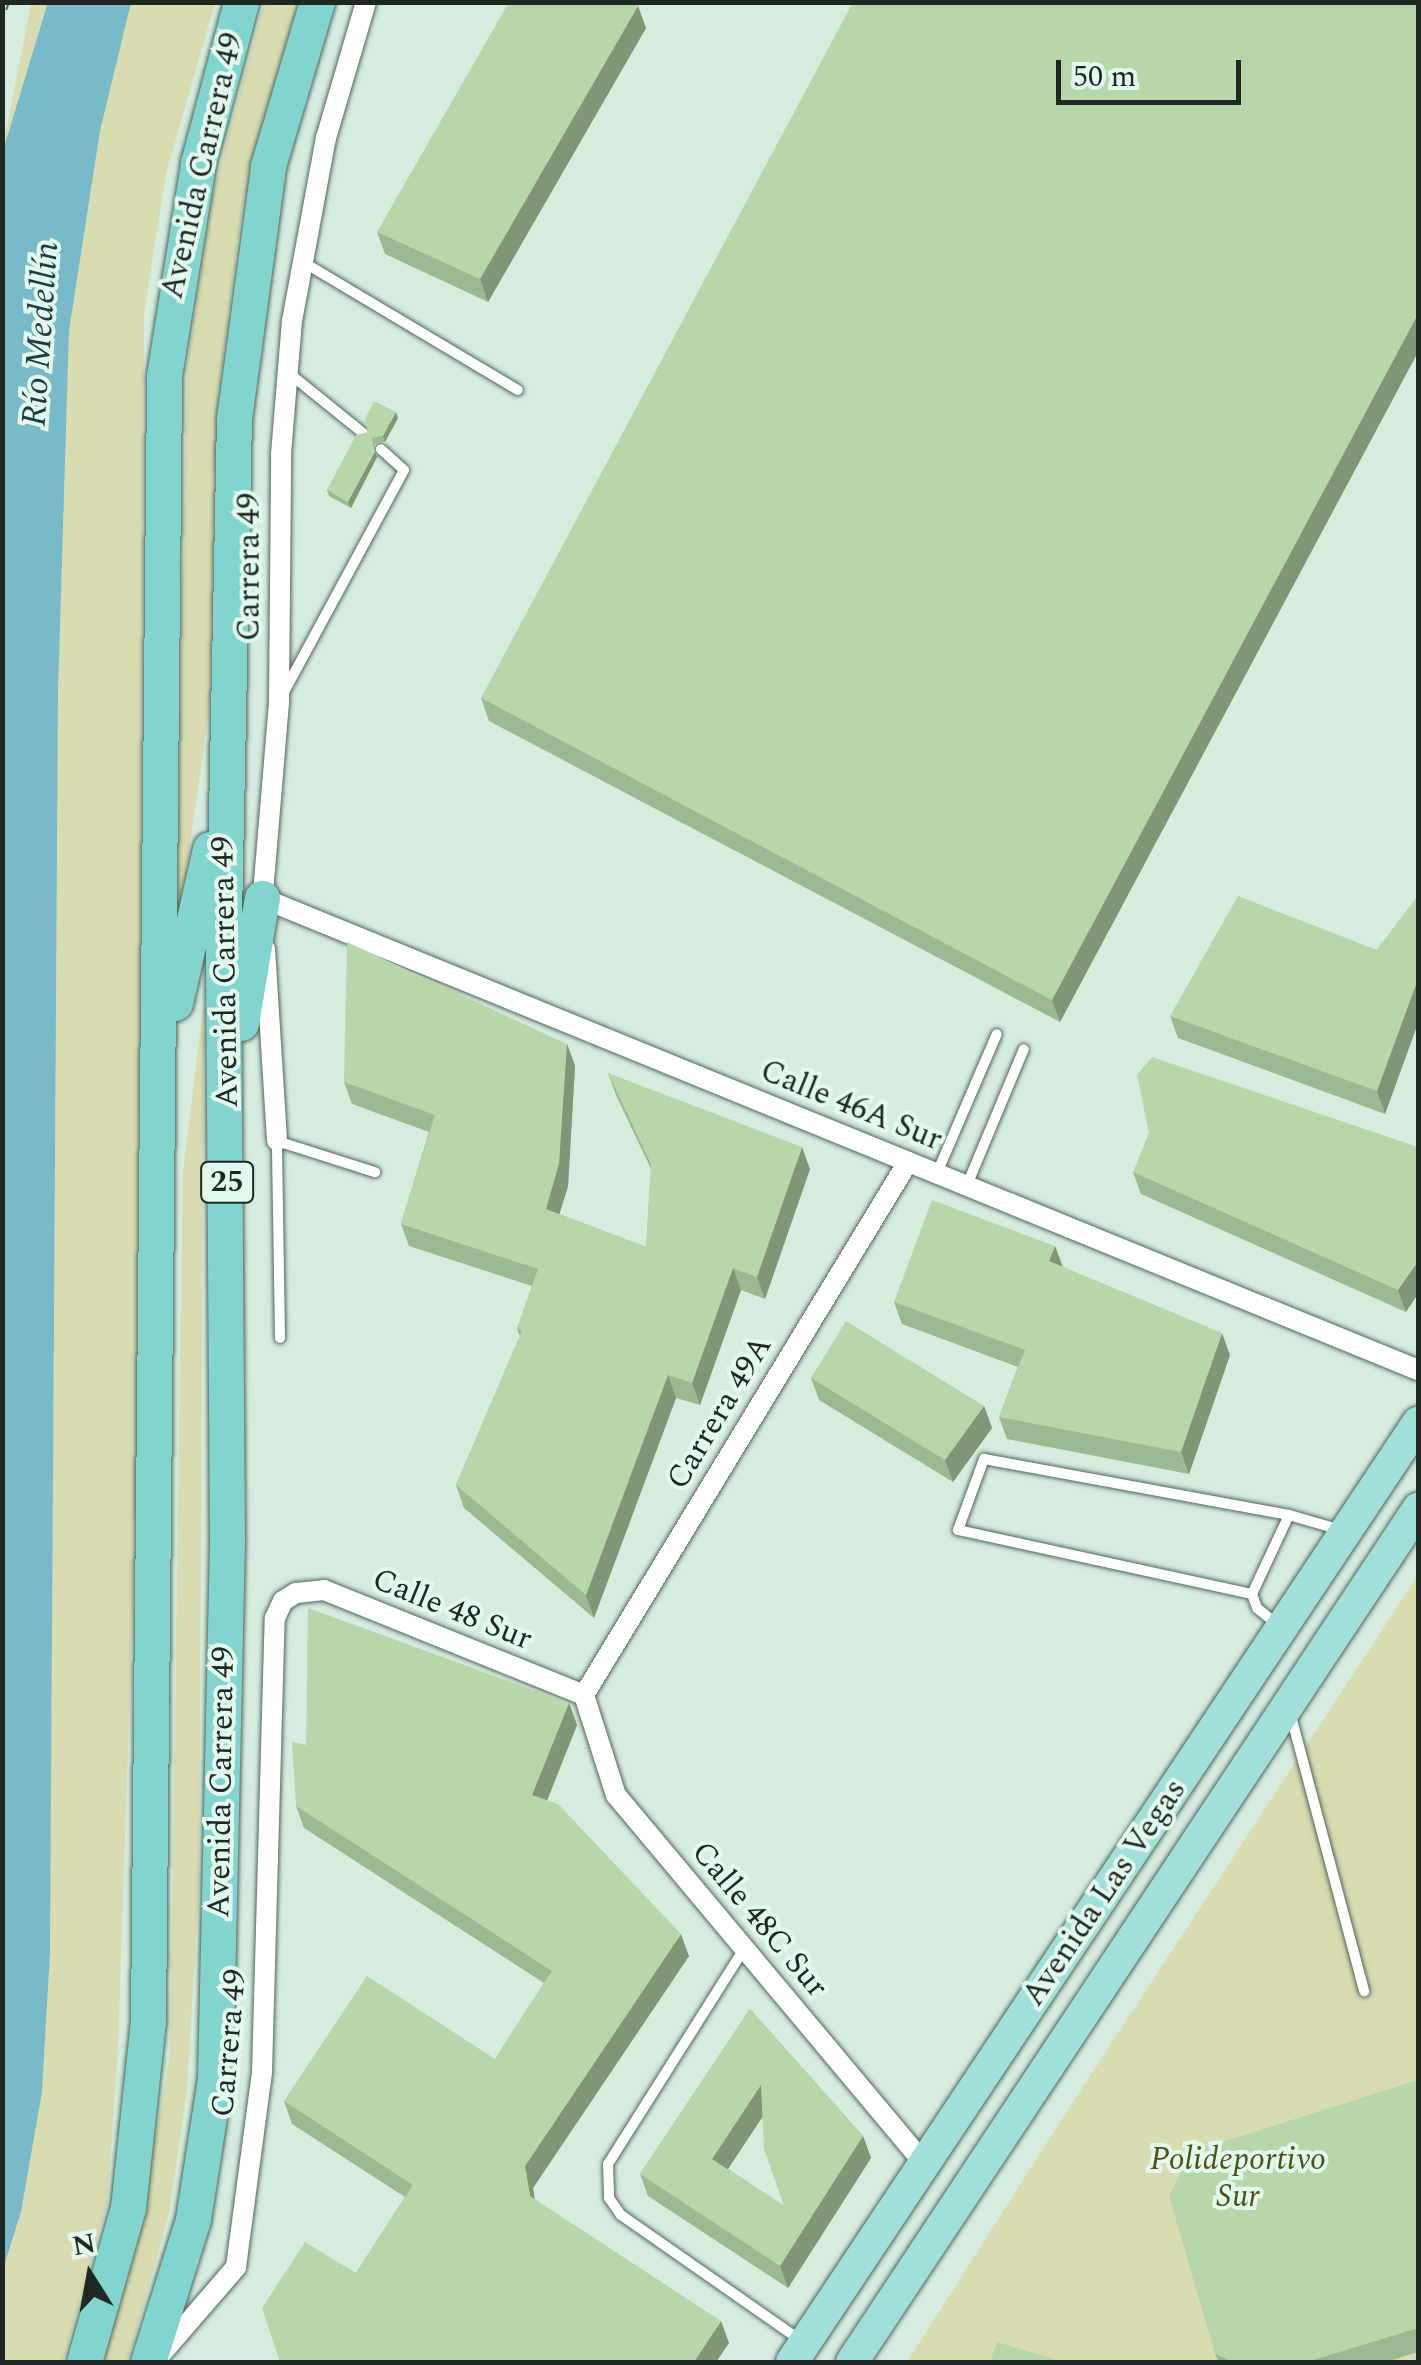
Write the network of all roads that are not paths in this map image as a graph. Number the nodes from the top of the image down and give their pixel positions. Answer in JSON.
{"nodes":[{"id":1,"x":241,"y":2,"type":"edge"},
{"id":2,"x":317,"y":2,"type":"edge"},
{"id":3,"x":366,"y":2,"type":"edge"},
{"id":4,"x":303,"y":261,"type":"junction"},
{"id":5,"x":286,"y":370,"type":"junction"},
{"id":6,"x":518,"y":390,"type":"dead end"},
{"id":7,"x":363,"y":433,"type":"edge"},
{"id":8,"x":381,"y":450,"type":"dead end"},
{"id":9,"x":279,"y":702,"type":"junction"},
{"id":10,"x":225,"y":781,"type":"junction"},
{"id":11,"x":262,"y":898,"type":"junction"},
{"id":12,"x":997,"y":1034,"type":"dead end"},
{"id":13,"x":1024,"y":1049,"type":"dead end"},
{"id":14,"x":161,"y":1067,"type":"junction"},
{"id":15,"x":228,"y":1103,"type":"junction"},
{"id":16,"x":277,"y":1141,"type":"junction"},
{"id":17,"x":908,"y":1162,"type":"junction"},
{"id":18,"x":375,"y":1172,"type":"dead end"},
{"id":19,"x":937,"y":1173,"type":"junction"},
{"id":20,"x":967,"y":1185,"type":"junction"},
{"id":21,"x":280,"y":1338,"type":"dead end"},
{"id":22,"x":1418,"y":1370,"type":"edge"},
{"id":23,"x":1418,"y":1423,"type":"edge"},
{"id":24,"x":1418,"y":1509,"type":"edge"},
{"id":25,"x":1289,"y":1516,"type":"junction"},
{"id":26,"x":1346,"y":1531,"type":"junction"},
{"id":27,"x":296,"y":1592,"type":"joint"},
{"id":28,"x":1252,"y":1594,"type":"junction"},
{"id":29,"x":1282,"y":1628,"type":"junction"},
{"id":30,"x":584,"y":1696,"type":"junction"},
{"id":31,"x":1288,"y":1706,"type":"junction"},
{"id":32,"x":744,"y":1949,"type":"junction"},
{"id":33,"x":1364,"y":1990,"type":"dead end"},
{"id":34,"x":924,"y":2164,"type":"junction"},
{"id":35,"x":798,"y":2353,"type":"edge"},
{"id":36,"x":84,"y":2362,"type":"edge"},
{"id":37,"x":151,"y":2362,"type":"edge"},
{"id":38,"x":852,"y":2362,"type":"edge"}],
"edges":[{"from":1,"to":14,"type":"highway","name":"Avenida Carrera 49","number":"25"},
{"from":2,"to":10,"type":"highway","name":"Avenida Carrera 49","number":"25"},
{"from":3,"to":4,"type":"street","name":"Carrera 49"},
{"from":4,"to":5,"type":"street","name":"Carrera 49"},
{"from":4,"to":6,"type":"lane"},
{"from":5,"to":7,"type":"lane"},
{"from":5,"to":9,"type":"street","name":"Carrera 49"},
{"from":8,"to":9,"type":"lane"},
{"from":9,"to":11,"type":"street","name":"Carrera 49"},
{"from":10,"to":14,"type":"highway"},
{"from":10,"to":15,"type":"highway","name":"Avenida Carrera 49","number":"25"},
{"from":11,"to":15,"type":"highway"},
{"from":11,"to":16,"type":"street","name":"Carrera 49"},
{"from":11,"to":17,"type":"street","name":"Calle 46A Sur"},
{"from":12,"to":19,"type":"lane"},
{"from":13,"to":20,"type":"lane"},
{"from":14,"to":36,"type":"highway","name":"Avenida Carrera 49","number":"25"},
{"from":15,"to":37,"type":"highway","name":"Avenida Carrera 49","number":"25"},
{"from":16,"to":18,"type":"lane"},
{"from":16,"to":21,"type":"lane"},
{"from":17,"to":19,"type":"street","name":"Calle 46A Sur"},
{"from":17,"to":30,"type":"street","name":"Carrera 49A"},
{"from":19,"to":20,"type":"street","name":"Calle 46A Sur"},
{"from":20,"to":22,"type":"street","name":"Calle 46A Sur"},
{"from":23,"to":26,"type":"main road","name":"Avenida Las Vegas"},
{"from":24,"to":31,"type":"main road","name":"Avenida Las Vegas"},
{"from":25,"to":26,"type":"lane"},
{"from":25,"to":28,"type":"lane"},
{"from":25,"to":28,"type":"lane"},
{"from":26,"to":29,"type":"main road","name":"Avenida Las Vegas"},
{"from":27,"to":30,"type":"street","name":"Calle 48 Sur"},
{"from":27,"to":37,"type":"street","name":"Carrera 49"},
{"from":28,"to":29,"type":"lane"},
{"from":29,"to":34,"type":"main road","name":"Avenida Las Vegas"},
{"from":30,"to":32,"type":"street","name":"Calle 48C Sur"},
{"from":31,"to":33,"type":"lane"},
{"from":31,"to":38,"type":"main road","name":"Avenida Las Vegas"},
{"from":32,"to":34,"type":"street","name":"Calle 48C Sur"},
{"from":32,"to":35,"type":"lane"},
{"from":34,"to":35,"type":"main road","name":"Avenida Las Vegas"}]}
